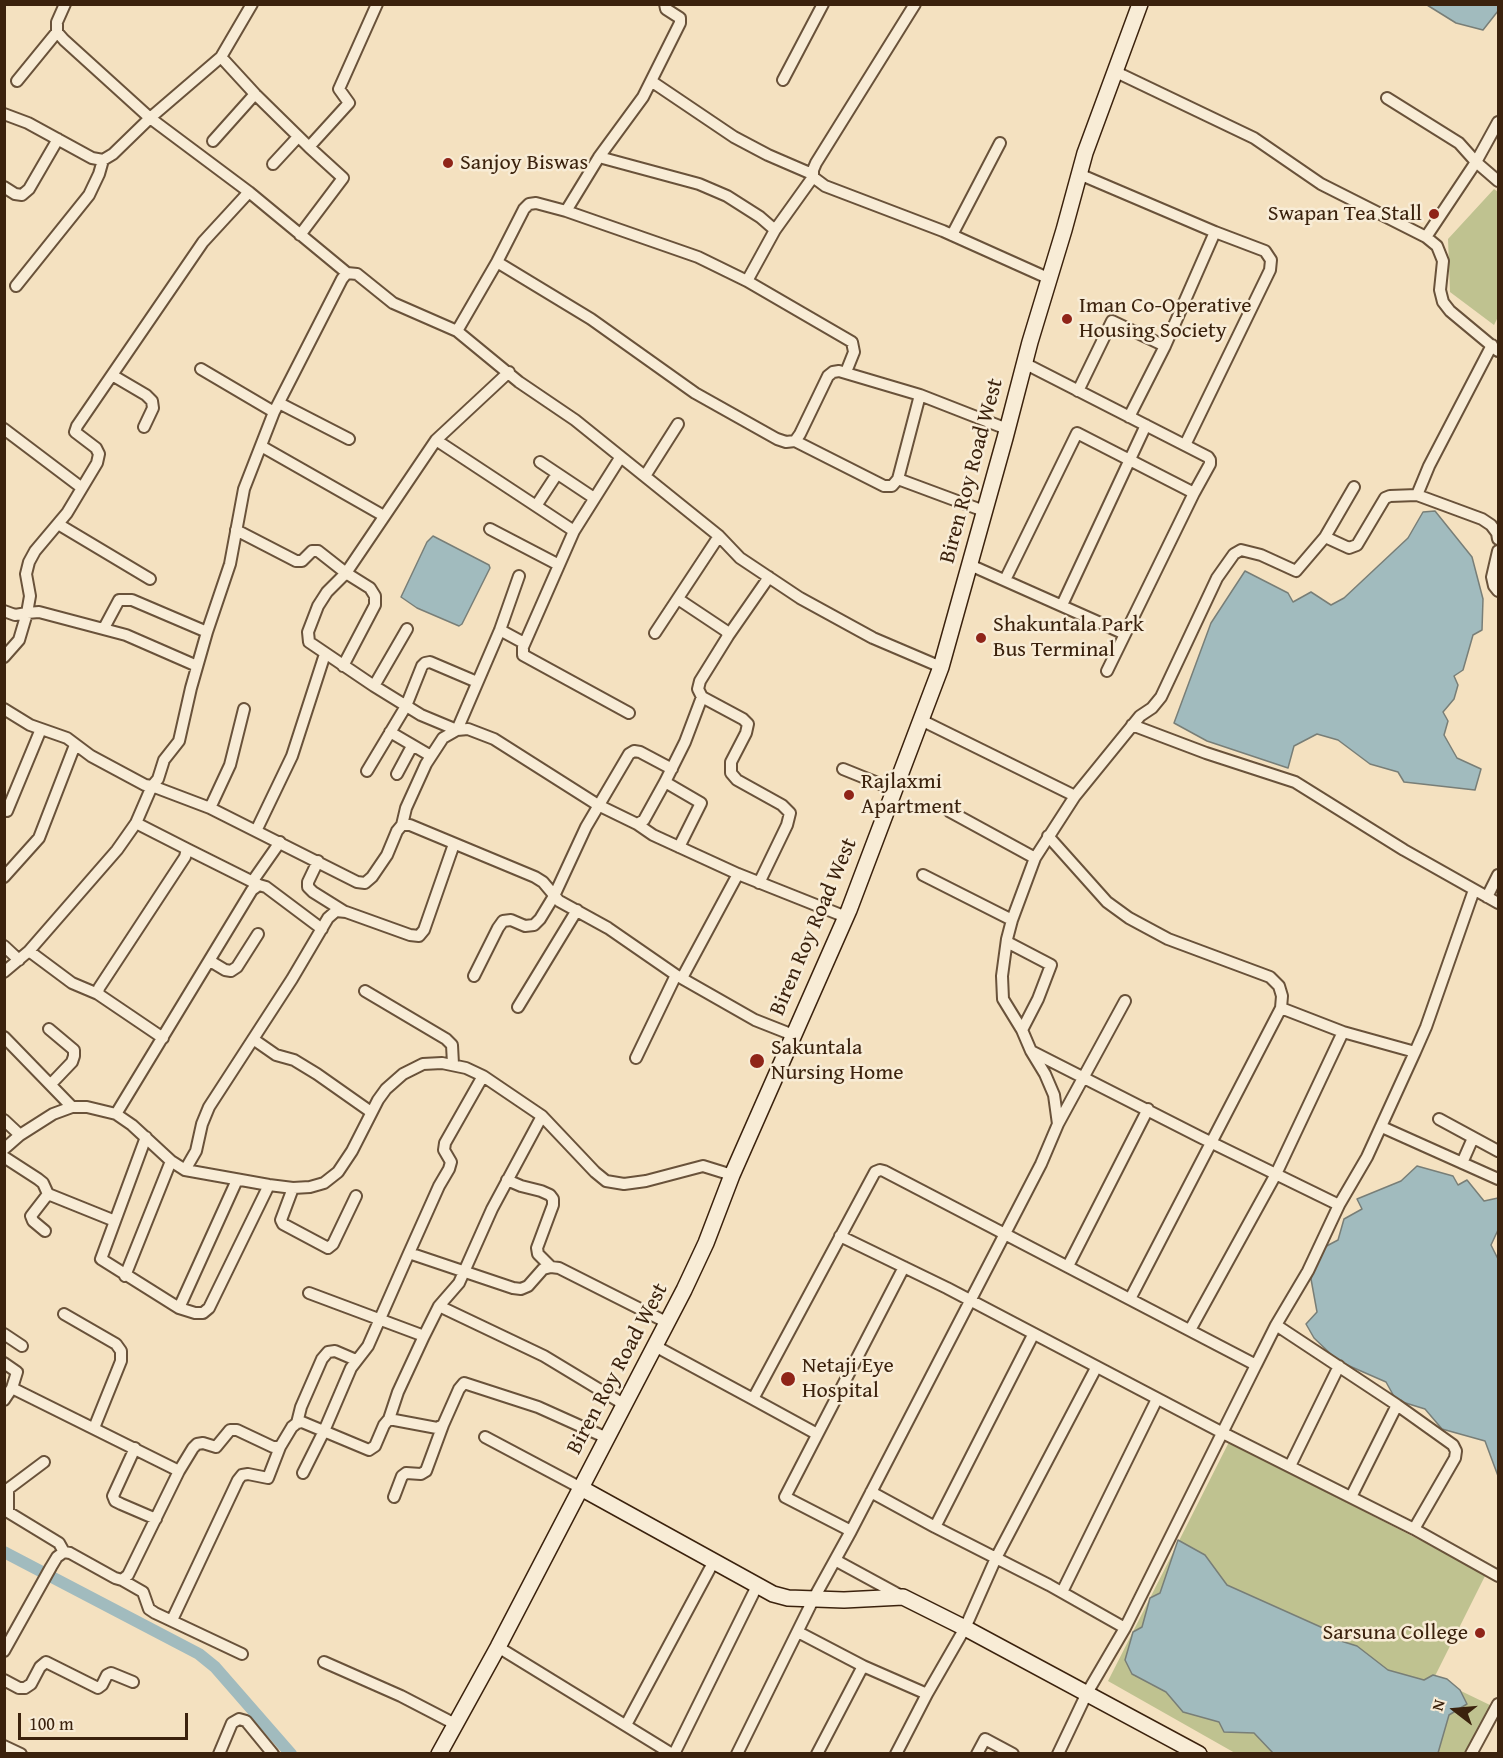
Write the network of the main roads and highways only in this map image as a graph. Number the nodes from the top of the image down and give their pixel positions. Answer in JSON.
{"nodes":[{"id":1,"x":1140,"y":4,"type":"edge"},
{"id":2,"x":581,"y":1488,"type":"junction"},
{"id":3,"x":439,"y":1754,"type":"edge"},
{"id":4,"x":1199,"y":1754,"type":"edge"}],
"edges":[{"from":1,"to":2,"type":"main road","name":"Biren Roy Road West"},
{"from":2,"to":3,"type":"main road","name":"Biren Roy Road West"},
{"from":2,"to":4,"type":"main road"}]}
